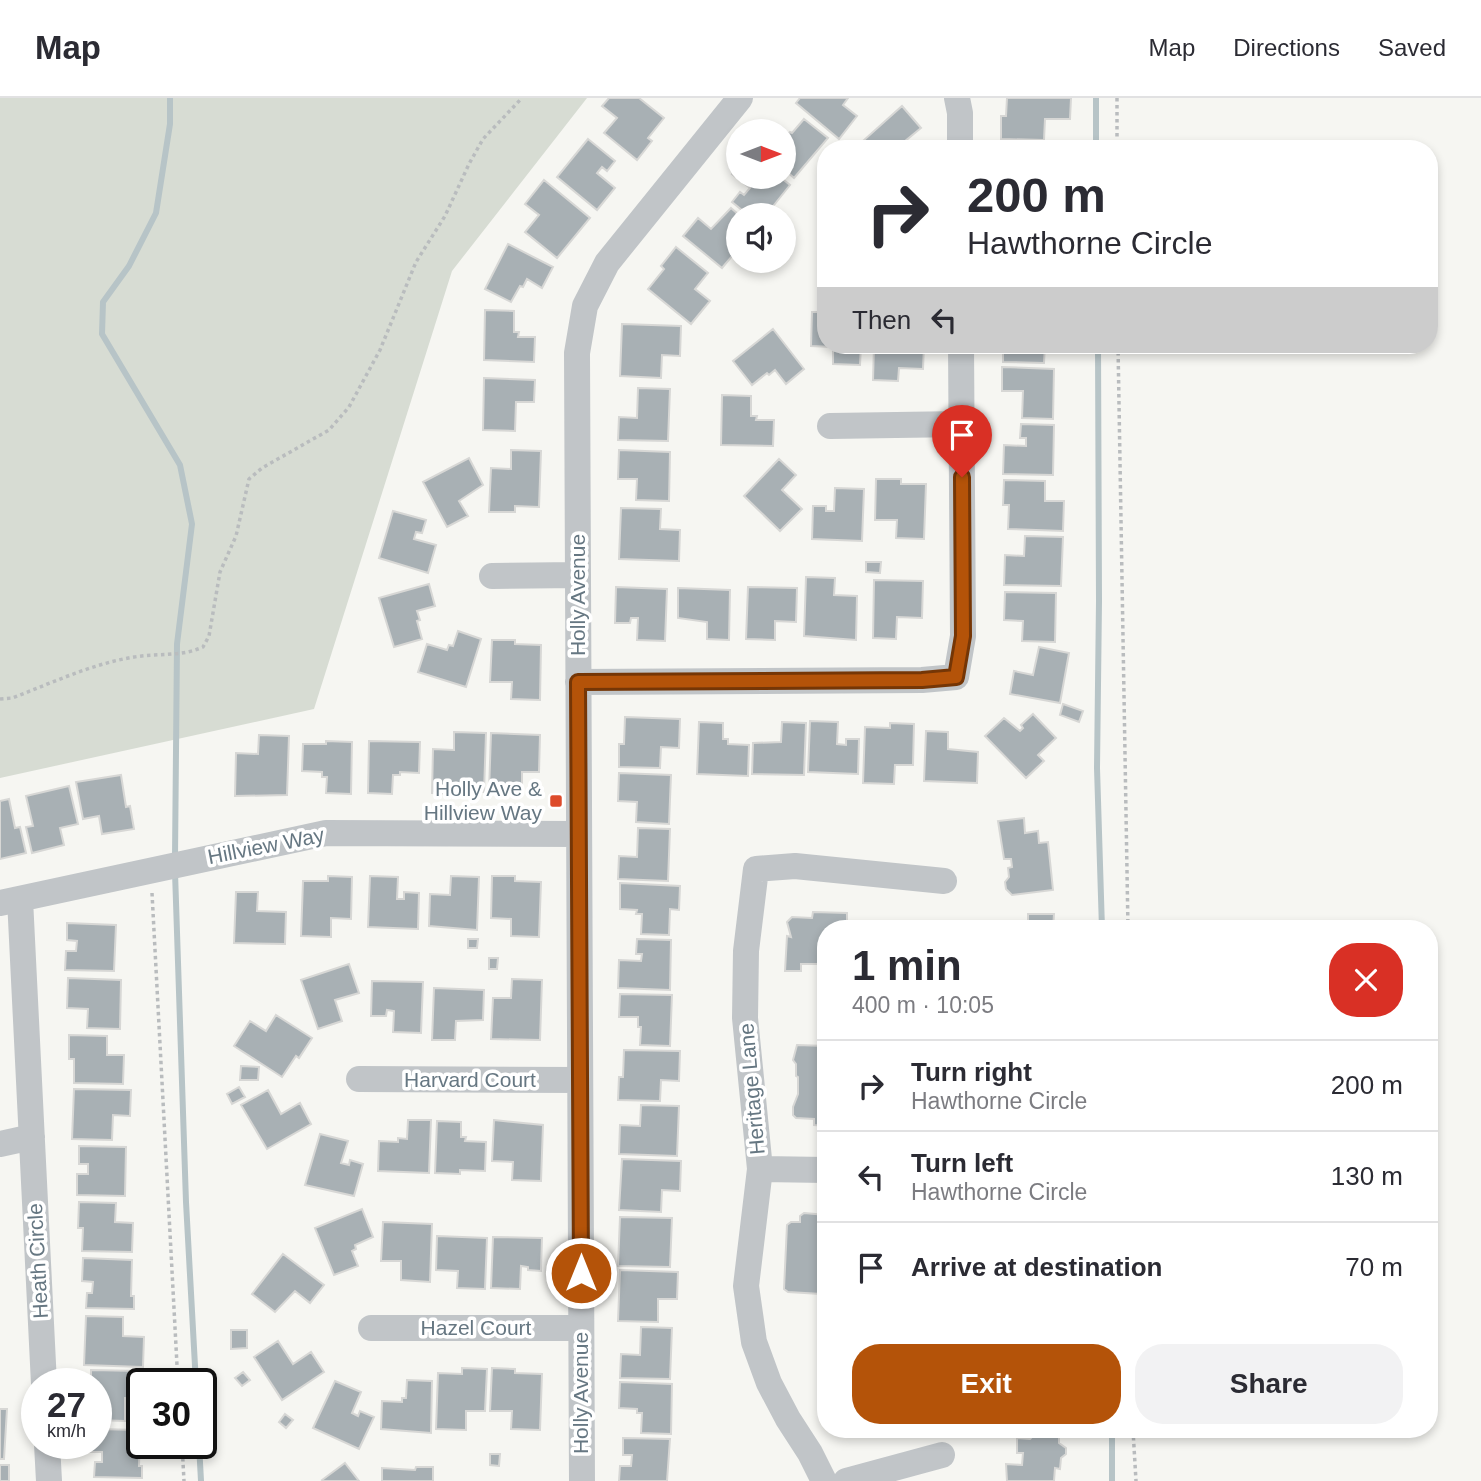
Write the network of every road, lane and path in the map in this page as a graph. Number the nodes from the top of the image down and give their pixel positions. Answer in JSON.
{"nodes":[{"id":1,"x":522,"y":98,"type":"edge"},
{"id":2,"x":740,"y":98,"type":"edge"},
{"id":3,"x":957,"y":98,"type":"edge"},
{"id":4,"x":1116,"y":98,"type":"edge"},
{"id":5,"x":960,"y":140,"type":"edge"},
{"id":6,"x":1117,"y":140,"type":"edge"},
{"id":7,"x":961,"y":354,"type":"edge"},
{"id":8,"x":1118,"y":354,"type":"edge"},
{"id":9,"x":962,"y":424,"type":"junction"},
{"id":10,"x":830,"y":426,"type":"dead end"},
{"id":11,"x":578,"y":575,"type":"junction"},
{"id":12,"x":492,"y":576,"type":"dead end"},
{"id":13,"x":578,"y":682,"type":"junction"},
{"id":14,"x":0,"y":699,"type":"edge"},
{"id":15,"x":579,"y":834,"type":"junction"},
{"id":16,"x":155,"y":870,"type":"junction"},
{"id":17,"x":944,"y":881,"type":"dead end"},
{"id":18,"x":10,"y":901,"type":"edge"},
{"id":19,"x":1128,"y":920,"type":"edge"},
{"id":20,"x":359,"y":1079,"type":"dead end"},
{"id":21,"x":580,"y":1080,"type":"junction"},
{"id":22,"x":32,"y":1137,"type":"junction"},
{"id":23,"x":0,"y":1144,"type":"edge"},
{"id":24,"x":760,"y":1169,"type":"junction"},
{"id":25,"x":817,"y":1170,"type":"edge"},
{"id":26,"x":371,"y":1328,"type":"dead end"},
{"id":27,"x":581,"y":1328,"type":"junction"},
{"id":28,"x":43,"y":1368,"type":"edge"},
{"id":29,"x":177,"y":1368,"type":"edge"},
{"id":30,"x":1133,"y":1438,"type":"edge"},
{"id":31,"x":942,"y":1455,"type":"dead end"},
{"id":32,"x":48,"y":1459,"type":"edge"},
{"id":33,"x":183,"y":1459,"type":"edge"},
{"id":34,"x":49,"y":1481,"type":"edge"},
{"id":35,"x":184,"y":1481,"type":"edge"},
{"id":36,"x":582,"y":1481,"type":"edge"},
{"id":37,"x":824,"y":1481,"type":"edge"},
{"id":38,"x":846,"y":1481,"type":"edge"},
{"id":39,"x":1136,"y":1481,"type":"edge"}],
"edges":[{"from":1,"to":14,"type":"path"},
{"from":2,"to":11,"type":"street","name":"Holly Avenue"},
{"from":3,"to":5,"type":"street"},
{"from":4,"to":6,"type":"path"},
{"from":7,"to":9,"type":"street"},
{"from":8,"to":19,"type":"path"},
{"from":9,"to":10,"type":"street"},
{"from":9,"to":13,"type":"street"},
{"from":11,"to":12,"type":"street"},
{"from":11,"to":13,"type":"street","name":"Holly Avenue"},
{"from":13,"to":15,"type":"street","name":"Holly Avenue"},
{"from":15,"to":16,"type":"street","name":"Hillview Way"},
{"from":15,"to":21,"type":"street","name":"Holly Avenue"},
{"from":16,"to":18,"type":"street","name":"Hillview Way"},
{"from":16,"to":29,"type":"path"},
{"from":17,"to":24,"type":"street","name":"Heritage Lane"},
{"from":18,"to":22,"type":"street","name":"Heath Circle"},
{"from":20,"to":21,"type":"street","name":"Harvard Court"},
{"from":21,"to":27,"type":"street","name":"Holly Avenue"},
{"from":22,"to":23,"type":"street"},
{"from":22,"to":28,"type":"street","name":"Heath Circle"},
{"from":24,"to":25,"type":"street"},
{"from":24,"to":37,"type":"street","name":"Heritage Lane"},
{"from":26,"to":27,"type":"street","name":"Hazel Court"},
{"from":27,"to":36,"type":"street","name":"Holly Avenue"},
{"from":30,"to":39,"type":"path"},
{"from":31,"to":38,"type":"street"},
{"from":32,"to":34,"type":"street"},
{"from":33,"to":35,"type":"path"}]}
